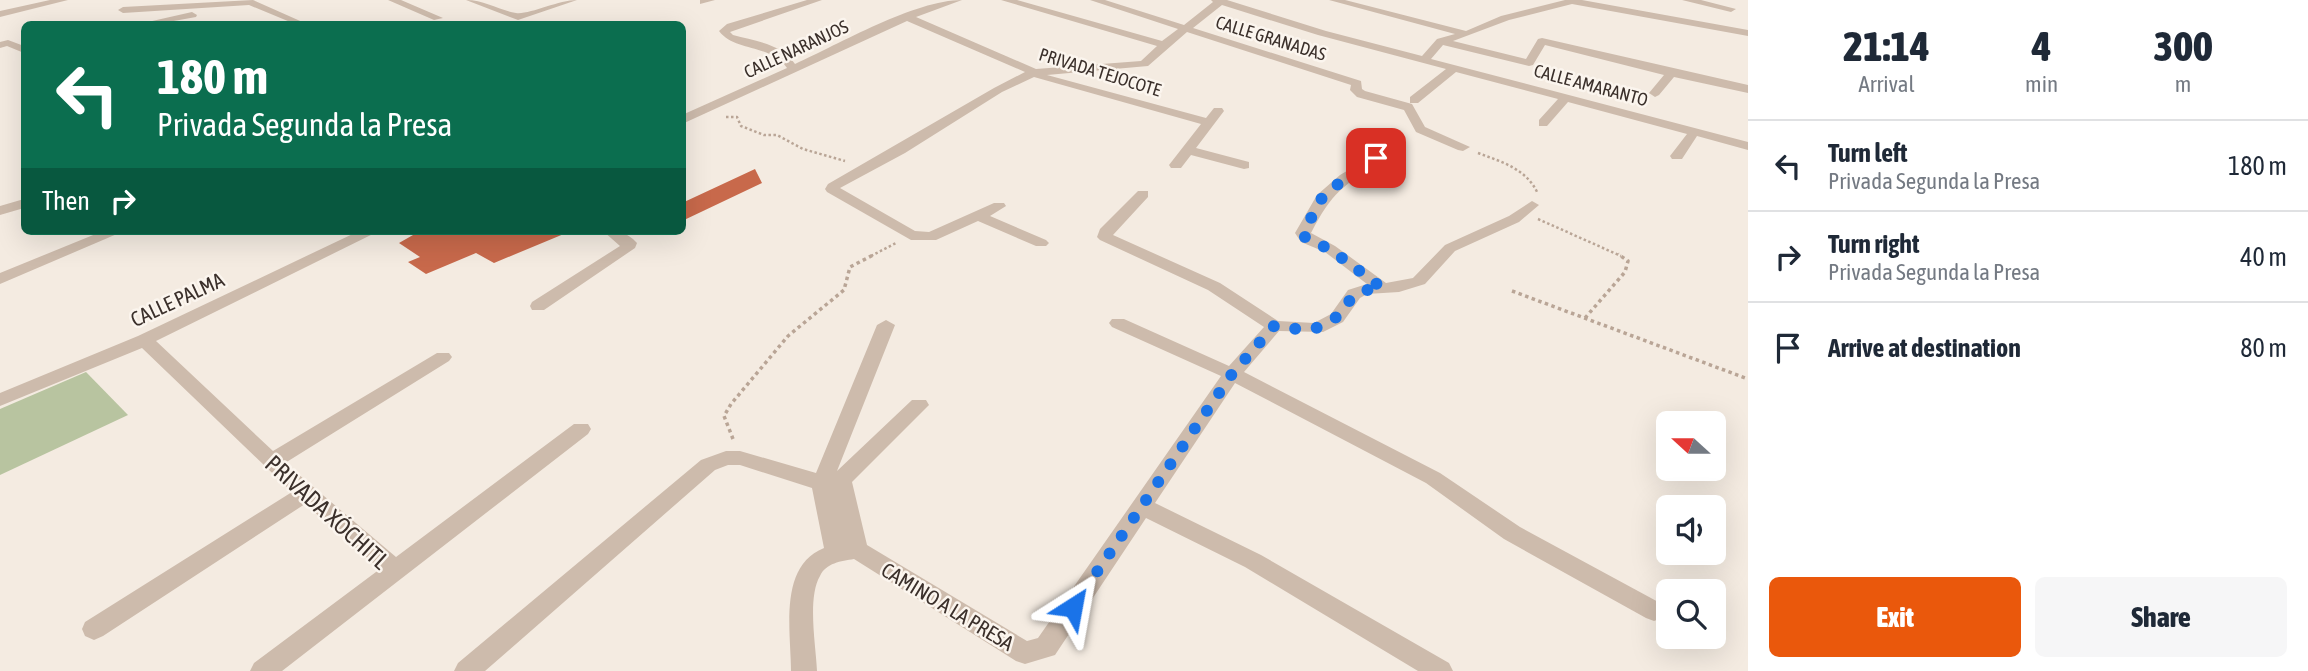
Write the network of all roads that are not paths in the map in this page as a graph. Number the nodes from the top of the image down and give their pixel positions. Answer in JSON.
{"nodes":[{"id":1,"x":63,"y":0,"type":"edge"},
{"id":2,"x":393,"y":0,"type":"edge"},
{"id":3,"x":471,"y":0,"type":"edge"},
{"id":4,"x":572,"y":0,"type":"edge"},
{"id":5,"x":817,"y":0,"type":"edge"},
{"id":6,"x":957,"y":0,"type":"edge"},
{"id":7,"x":1006,"y":0,"type":"edge"},
{"id":8,"x":1095,"y":0,"type":"edge"},
{"id":9,"x":1219,"y":0,"type":"edge"},
{"id":10,"x":1334,"y":0,"type":"edge"},
{"id":11,"x":1686,"y":0,"type":"edge"},
{"id":12,"x":253,"y":1,"type":"edge"},
{"id":13,"x":123,"y":10,"type":"dead end"},
{"id":14,"x":0,"y":14,"type":"edge"},
{"id":15,"x":907,"y":17,"type":"junction"},
{"id":16,"x":438,"y":18,"type":"dead end"},
{"id":17,"x":158,"y":21,"type":"edge"},
{"id":18,"x":296,"y":21,"type":"edge"},
{"id":19,"x":1184,"y":29,"type":"junction"},
{"id":20,"x":1724,"y":29,"type":"junction"},
{"id":21,"x":1462,"y":33,"type":"junction"},
{"id":22,"x":1748,"y":33,"type":"edge"},
{"id":23,"x":1441,"y":41,"type":"junction"},
{"id":24,"x":1164,"y":45,"type":"junction"},
{"id":25,"x":1425,"y":59,"type":"junction"},
{"id":26,"x":1457,"y":67,"type":"junction"},
{"id":27,"x":793,"y":70,"type":"junction"},
{"id":28,"x":1033,"y":73,"type":"junction"},
{"id":29,"x":1671,"y":73,"type":"junction"},
{"id":30,"x":1748,"y":89,"type":"edge"},
{"id":31,"x":1655,"y":93,"type":"dead end"},
{"id":32,"x":1566,"y":97,"type":"junction"},
{"id":33,"x":1414,"y":100,"type":"dead end"},
{"id":34,"x":1218,"y":111,"type":"dead end"},
{"id":35,"x":686,"y":119,"type":"edge"},
{"id":36,"x":1208,"y":122,"type":"junction"},
{"id":37,"x":1543,"y":123,"type":"dead end"},
{"id":38,"x":1695,"y":131,"type":"junction"},
{"id":39,"x":1748,"y":146,"type":"edge"},
{"id":40,"x":1463,"y":147,"type":"road end"},
{"id":41,"x":1188,"y":150,"type":"junction"},
{"id":42,"x":1677,"y":156,"type":"dead end"},
{"id":43,"x":1376,"y":158,"type":"dead end"},
{"id":44,"x":1176,"y":165,"type":"dead end"},
{"id":45,"x":1244,"y":166,"type":"dead end"},
{"id":46,"x":1143,"y":194,"type":"dead end"},
{"id":47,"x":21,"y":204,"type":"edge"},
{"id":48,"x":999,"y":206,"type":"dead end"},
{"id":49,"x":1527,"y":209,"type":"road end"},
{"id":50,"x":0,"y":211,"type":"edge"},
{"id":51,"x":978,"y":216,"type":"junction"},
{"id":52,"x":106,"y":235,"type":"edge"},
{"id":53,"x":363,"y":235,"type":"edge"},
{"id":54,"x":620,"y":235,"type":"edge"},
{"id":55,"x":1041,"y":243,"type":"dead end"},
{"id":56,"x":0,"y":279,"type":"edge"},
{"id":57,"x":1382,"y":288,"type":"junction"},
{"id":58,"x":538,"y":306,"type":"dead end"},
{"id":59,"x":1118,"y":323,"type":"dead end"},
{"id":60,"x":886,"y":325,"type":"dead end"},
{"id":61,"x":1274,"y":326,"type":"junction"},
{"id":62,"x":144,"y":340,"type":"junction"},
{"id":63,"x":443,"y":357,"type":"dead end"},
{"id":64,"x":1232,"y":374,"type":"junction"},
{"id":65,"x":0,"y":400,"type":"edge"},
{"id":66,"x":919,"y":405,"type":"dead end"},
{"id":67,"x":581,"y":429,"type":"dead end"},
{"id":68,"x":271,"y":462,"type":"junction"},
{"id":69,"x":822,"y":483,"type":"junction"},
{"id":70,"x":306,"y":493,"type":"junction"},
{"id":71,"x":1141,"y":506,"type":"junction"},
{"id":72,"x":846,"y":551,"type":"junction"},
{"id":73,"x":395,"y":569,"type":"junction"},
{"id":74,"x":1654,"y":611,"type":"dead end"},
{"id":75,"x":94,"y":629,"type":"dead end"},
{"id":76,"x":263,"y":671,"type":"edge"},
{"id":77,"x":467,"y":671,"type":"edge"},
{"id":78,"x":804,"y":671,"type":"edge"},
{"id":79,"x":1440,"y":671,"type":"edge"}],
"edges":[{"from":1,"to":14,"type":"street"},
{"from":2,"to":16,"type":"street"},
{"from":3,"to":4,"type":"street"},
{"from":5,"to":27,"type":"street"},
{"from":6,"to":15,"type":"street","name":"CALLE NARANJOS"},
{"from":7,"to":24,"type":"street"},
{"from":8,"to":19,"type":"street","name":"CALLE GRANADAS"},
{"from":9,"to":19,"type":"street"},
{"from":9,"to":25,"type":"street","name":"CALLE AMARANTO"},
{"from":10,"to":21,"type":"street"},
{"from":11,"to":20,"type":"street"},
{"from":12,"to":13,"type":"street"},
{"from":12,"to":17,"type":"street"},
{"from":12,"to":18,"type":"street"},
{"from":15,"to":27,"type":"street","name":"CALLE NARANJOS"},
{"from":15,"to":28,"type":"street","name":"PRIVADA TEJOCOTE"},
{"from":19,"to":24,"type":"street"},
{"from":19,"to":40,"type":"street","name":"CALLE GRANADAS"},
{"from":20,"to":21,"type":"street"},
{"from":20,"to":22,"type":"street"},
{"from":21,"to":23,"type":"street"},
{"from":23,"to":25,"type":"street"},
{"from":23,"to":29,"type":"street"},
{"from":24,"to":28,"type":"street"},
{"from":25,"to":26,"type":"street","name":"CALLE AMARANTO"},
{"from":26,"to":32,"type":"street","name":"CALLE AMARANTO"},
{"from":26,"to":33,"type":"street"},
{"from":27,"to":35,"type":"street","name":"CALLE NARANJOS"},
{"from":28,"to":36,"type":"street","name":"PRIVADA TEJOCOTE"},
{"from":28,"to":51,"type":"street"},
{"from":29,"to":30,"type":"street"},
{"from":29,"to":31,"type":"street"},
{"from":32,"to":37,"type":"street"},
{"from":32,"to":38,"type":"street","name":"CALLE AMARANTO"},
{"from":34,"to":36,"type":"street"},
{"from":36,"to":41,"type":"street"},
{"from":38,"to":39,"type":"street","name":"CALLE AMARANTO"},
{"from":38,"to":42,"type":"street"},
{"from":41,"to":44,"type":"street"},
{"from":41,"to":45,"type":"street"},
{"from":43,"to":57,"type":"street"},
{"from":46,"to":61,"type":"street"},
{"from":47,"to":50,"type":"street"},
{"from":48,"to":51,"type":"street"},
{"from":49,"to":57,"type":"street"},
{"from":51,"to":55,"type":"street"},
{"from":52,"to":56,"type":"street"},
{"from":53,"to":62,"type":"street","name":"CALLE PALMA"},
{"from":54,"to":58,"type":"street"},
{"from":57,"to":61,"type":"street"},
{"from":59,"to":64,"type":"street"},
{"from":60,"to":69,"type":"street"},
{"from":61,"to":64,"type":"street","name":"CAMINO A LA PRESA"},
{"from":62,"to":65,"type":"street","name":"CALLE PALMA"},
{"from":62,"to":68,"type":"street","name":"PRIVADA XÓCHITL"},
{"from":63,"to":68,"type":"street"},
{"from":64,"to":71,"type":"street","name":"CAMINO A LA PRESA"},
{"from":64,"to":74,"type":"street"},
{"from":66,"to":72,"type":"street"},
{"from":67,"to":73,"type":"street"},
{"from":68,"to":70,"type":"street","name":"PRIVADA XÓCHITL"},
{"from":69,"to":72,"type":"street"},
{"from":69,"to":77,"type":"street"},
{"from":70,"to":73,"type":"street","name":"PRIVADA XÓCHITL"},
{"from":70,"to":75,"type":"street"},
{"from":71,"to":72,"type":"street","name":"CAMINO A LA PRESA"},
{"from":71,"to":79,"type":"street"},
{"from":72,"to":78,"type":"street"},
{"from":73,"to":76,"type":"street","name":"PRIVADA XÓCHITL"}]}
